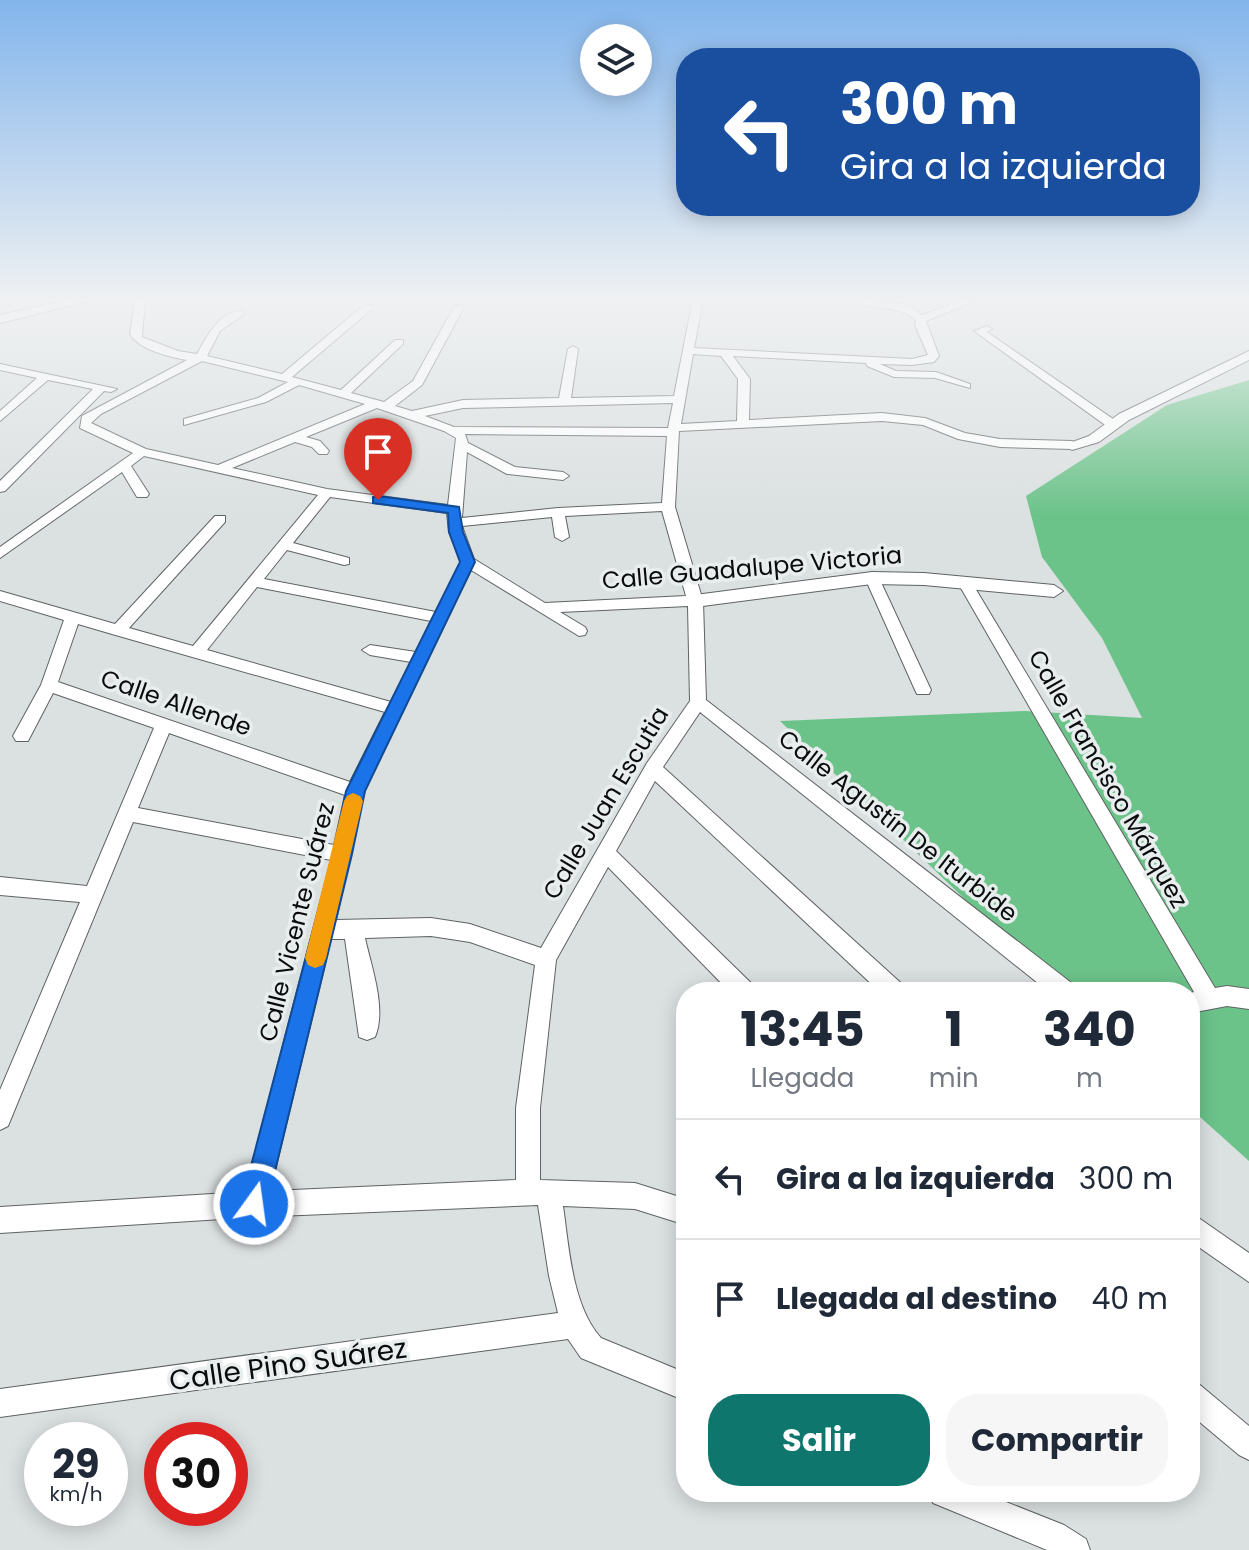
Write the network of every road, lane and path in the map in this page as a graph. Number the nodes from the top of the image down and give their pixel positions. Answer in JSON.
{"nodes":[{"id":1,"x":22,"y":371,"type":"edge"},
{"id":2,"x":174,"y":371,"type":"edge"},
{"id":3,"x":258,"y":371,"type":"edge"},
{"id":4,"x":292,"y":371,"type":"edge"},
{"id":5,"x":367,"y":371,"type":"edge"},
{"id":6,"x":424,"y":371,"type":"edge"},
{"id":7,"x":569,"y":371,"type":"edge"},
{"id":8,"x":685,"y":371,"type":"edge"},
{"id":9,"x":738,"y":371,"type":"edge"},
{"id":10,"x":888,"y":371,"type":"edge"},
{"id":11,"x":1037,"y":371,"type":"edge"},
{"id":12,"x":1217,"y":371,"type":"edge"},
{"id":13,"x":46,"y":376,"type":"junction"},
{"id":14,"x":284,"y":378,"type":"junction"},
{"id":15,"x":297,"y":382,"type":"junction"},
{"id":16,"x":966,"y":386,"type":"dead end"},
{"id":17,"x":102,"y":387,"type":"junction"},
{"id":18,"x":118,"y":390,"type":"dead end"},
{"id":19,"x":342,"y":395,"type":"junction"},
{"id":20,"x":680,"y":399,"type":"junction"},
{"id":21,"x":564,"y":402,"type":"junction"},
{"id":22,"x":379,"y":406,"type":"junction"},
{"id":23,"x":410,"y":415,"type":"junction"},
{"id":24,"x":0,"y":417,"type":"edge"},
{"id":25,"x":188,"y":422,"type":"dead end"},
{"id":26,"x":1112,"y":424,"type":"junction"},
{"id":27,"x":743,"y":425,"type":"junction"},
{"id":28,"x":674,"y":430,"type":"junction"},
{"id":29,"x":459,"y":437,"type":"junction"},
{"id":30,"x":295,"y":438,"type":"junction"},
{"id":31,"x":1072,"y":445,"type":"joint"},
{"id":32,"x":323,"y":451,"type":"dead end"},
{"id":33,"x":142,"y":452,"type":"junction"},
{"id":34,"x":124,"y":465,"type":"junction"},
{"id":35,"x":219,"y":469,"type":"junction"},
{"id":36,"x":563,"y":476,"type":"dead end"},
{"id":37,"x":0,"y":488,"type":"edge"},
{"id":38,"x":327,"y":493,"type":"junction"},
{"id":39,"x":142,"y":494,"type":"dead end"},
{"id":40,"x":668,"y":507,"type":"junction"},
{"id":41,"x":558,"y":512,"type":"junction"},
{"id":42,"x":455,"y":516,"type":"junction"},
{"id":43,"x":220,"y":519,"type":"dead end"},
{"id":44,"x":562,"y":537,"type":"dead end"},
{"id":45,"x":284,"y":545,"type":"junction"},
{"id":46,"x":0,"y":554,"type":"edge"},
{"id":47,"x":344,"y":561,"type":"dead end"},
{"id":48,"x":468,"y":562,"type":"junction"},
{"id":49,"x":872,"y":578,"type":"junction"},
{"id":50,"x":254,"y":582,"type":"junction"},
{"id":51,"x":965,"y":583,"type":"junction"},
{"id":52,"x":1054,"y":591,"type":"dead end"},
{"id":53,"x":0,"y":596,"type":"edge"},
{"id":54,"x":695,"y":601,"type":"junction"},
{"id":55,"x":542,"y":608,"type":"junction"},
{"id":56,"x":73,"y":617,"type":"junction"},
{"id":57,"x":440,"y":618,"type":"junction"},
{"id":58,"x":118,"y":630,"type":"junction"},
{"id":59,"x":579,"y":631,"type":"dead end"},
{"id":60,"x":370,"y":650,"type":"dead end"},
{"id":61,"x":197,"y":651,"type":"junction"},
{"id":62,"x":420,"y":658,"type":"junction"},
{"id":63,"x":49,"y":685,"type":"junction"},
{"id":64,"x":923,"y":690,"type":"dead end"},
{"id":65,"x":698,"y":702,"type":"junction"},
{"id":66,"x":395,"y":709,"type":"junction"},
{"id":67,"x":164,"y":724,"type":"junction"},
{"id":68,"x":22,"y":736,"type":"dead end"},
{"id":69,"x":653,"y":768,"type":"junction"},
{"id":70,"x":355,"y":791,"type":"junction"},
{"id":71,"x":126,"y":813,"type":"junction"},
{"id":72,"x":605,"y":852,"type":"junction"},
{"id":73,"x":342,"y":854,"type":"junction"},
{"id":74,"x":0,"y":886,"type":"edge"},
{"id":75,"x":92,"y":895,"type":"junction"},
{"id":76,"x":353,"y":928,"type":"junction"},
{"id":77,"x":322,"y":930,"type":"junction"},
{"id":78,"x":546,"y":959,"type":"junction"},
{"id":79,"x":735,"y":982,"type":"edge"},
{"id":80,"x":884,"y":982,"type":"edge"},
{"id":81,"x":1053,"y":982,"type":"edge"},
{"id":82,"x":1189,"y":982,"type":"edge"},
{"id":83,"x":1249,"y":999,"type":"edge"},
{"id":84,"x":1200,"y":1001,"type":"edge"},
{"id":85,"x":367,"y":1029,"type":"dead end"},
{"id":86,"x":0,"y":1118,"type":"edge"},
{"id":87,"x":539,"y":1192,"type":"junction"},
{"id":88,"x":254,"y":1204,"type":"junction"},
{"id":89,"x":676,"y":1209,"type":"edge"},
{"id":90,"x":0,"y":1220,"type":"edge"},
{"id":91,"x":1200,"y":1232,"type":"edge"},
{"id":92,"x":1249,"y":1269,"type":"edge"},
{"id":93,"x":576,"y":1324,"type":"junction"},
{"id":94,"x":676,"y":1383,"type":"edge"},
{"id":95,"x":0,"y":1403,"type":"edge"},
{"id":96,"x":1200,"y":1403,"type":"edge"},
{"id":97,"x":1249,"y":1445,"type":"edge"},
{"id":98,"x":969,"y":1502,"type":"edge"},
{"id":99,"x":1075,"y":1550,"type":"edge"}],
"edges":[{"from":1,"to":13,"type":"street"},
{"from":2,"to":33,"type":"street"},
{"from":3,"to":14,"type":"street"},
{"from":4,"to":14,"type":"street"},
{"from":5,"to":19,"type":"street"},
{"from":6,"to":22,"type":"street"},
{"from":7,"to":21,"type":"street"},
{"from":8,"to":20,"type":"street","name":"Calle Juan Escutia"},
{"from":9,"to":27,"type":"street"},
{"from":10,"to":16,"type":"street"},
{"from":11,"to":26,"type":"street"},
{"from":12,"to":26,"type":"street"},
{"from":13,"to":17,"type":"street"},
{"from":13,"to":24,"type":"street"},
{"from":14,"to":15,"type":"street"},
{"from":15,"to":19,"type":"street"},
{"from":15,"to":25,"type":"street"},
{"from":17,"to":18,"type":"street"},
{"from":17,"to":37,"type":"street"},
{"from":19,"to":22,"type":"street"},
{"from":20,"to":21,"type":"street"},
{"from":20,"to":28,"type":"street","name":"Calle Juan Escutia"},
{"from":21,"to":23,"type":"street"},
{"from":22,"to":23,"type":"street"},
{"from":22,"to":30,"type":"street"},
{"from":23,"to":29,"type":"street"},
{"from":26,"to":31,"type":"street"},
{"from":27,"to":28,"type":"street"},
{"from":27,"to":31,"type":"street"},
{"from":28,"to":29,"type":"street"},
{"from":28,"to":40,"type":"street","name":"Calle Juan Escutia"},
{"from":29,"to":36,"type":"street"},
{"from":29,"to":42,"type":"street"},
{"from":30,"to":32,"type":"street"},
{"from":30,"to":35,"type":"street"},
{"from":33,"to":34,"type":"street"},
{"from":33,"to":35,"type":"street"},
{"from":34,"to":39,"type":"street"},
{"from":34,"to":46,"type":"street"},
{"from":35,"to":38,"type":"street"},
{"from":38,"to":42,"type":"street"},
{"from":38,"to":45,"type":"street"},
{"from":40,"to":41,"type":"street"},
{"from":40,"to":54,"type":"street","name":"Calle Juan Escutia"},
{"from":41,"to":42,"type":"street"},
{"from":41,"to":44,"type":"street"},
{"from":42,"to":48,"type":"street"},
{"from":43,"to":58,"type":"street"},
{"from":45,"to":47,"type":"street"},
{"from":45,"to":50,"type":"street"},
{"from":48,"to":55,"type":"street"},
{"from":48,"to":57,"type":"street","name":"Calle Vicente Suárez"},
{"from":49,"to":51,"type":"street","name":"Calle Guadalupe Victoria"},
{"from":49,"to":54,"type":"street","name":"Calle Guadalupe Victoria"},
{"from":49,"to":64,"type":"street"},
{"from":50,"to":57,"type":"street"},
{"from":50,"to":61,"type":"street"},
{"from":51,"to":52,"type":"street","name":"Calle Guadalupe Victoria"},
{"from":51,"to":82,"type":"street","name":"Calle Francisco Márquez"},
{"from":53,"to":56,"type":"street"},
{"from":54,"to":55,"type":"street","name":"Calle Guadalupe Victoria"},
{"from":54,"to":65,"type":"street","name":"Calle Juan Escutia"},
{"from":55,"to":59,"type":"street"},
{"from":56,"to":58,"type":"street"},
{"from":56,"to":63,"type":"street"},
{"from":57,"to":62,"type":"street","name":"Calle Vicente Suárez"},
{"from":58,"to":61,"type":"street"},
{"from":60,"to":62,"type":"street"},
{"from":61,"to":66,"type":"street"},
{"from":62,"to":66,"type":"street","name":"Calle Vicente Suárez"},
{"from":63,"to":67,"type":"street","name":"Calle Allende"},
{"from":63,"to":68,"type":"street"},
{"from":65,"to":69,"type":"street","name":"Calle Juan Escutia"},
{"from":65,"to":81,"type":"street","name":"Calle Agustín De Iturbide"},
{"from":66,"to":70,"type":"street","name":"Calle Vicente Suárez"},
{"from":67,"to":70,"type":"street","name":"Calle Allende"},
{"from":67,"to":71,"type":"street"},
{"from":69,"to":72,"type":"street","name":"Calle Juan Escutia"},
{"from":69,"to":80,"type":"street"},
{"from":70,"to":73,"type":"street","name":"Calle Vicente Suárez"},
{"from":71,"to":73,"type":"street"},
{"from":71,"to":75,"type":"street"},
{"from":72,"to":78,"type":"street","name":"Calle Juan Escutia"},
{"from":72,"to":79,"type":"street"},
{"from":73,"to":77,"type":"street","name":"Calle Vicente Suárez"},
{"from":74,"to":75,"type":"street"},
{"from":75,"to":86,"type":"street"},
{"from":76,"to":77,"type":"street"},
{"from":76,"to":78,"type":"street"},
{"from":76,"to":85,"type":"street"},
{"from":77,"to":88,"type":"street","name":"Calle Vicente Suárez"},
{"from":78,"to":87,"type":"street","name":"Calle Juan Escutia"},
{"from":83,"to":84,"type":"street"},
{"from":87,"to":88,"type":"street"},
{"from":87,"to":89,"type":"street"},
{"from":87,"to":93,"type":"street"},
{"from":88,"to":90,"type":"street"},
{"from":91,"to":92,"type":"street"},
{"from":93,"to":94,"type":"street"},
{"from":93,"to":95,"type":"street","name":"Calle Pino Suárez"},
{"from":96,"to":97,"type":"street"},
{"from":98,"to":99,"type":"street"}]}
